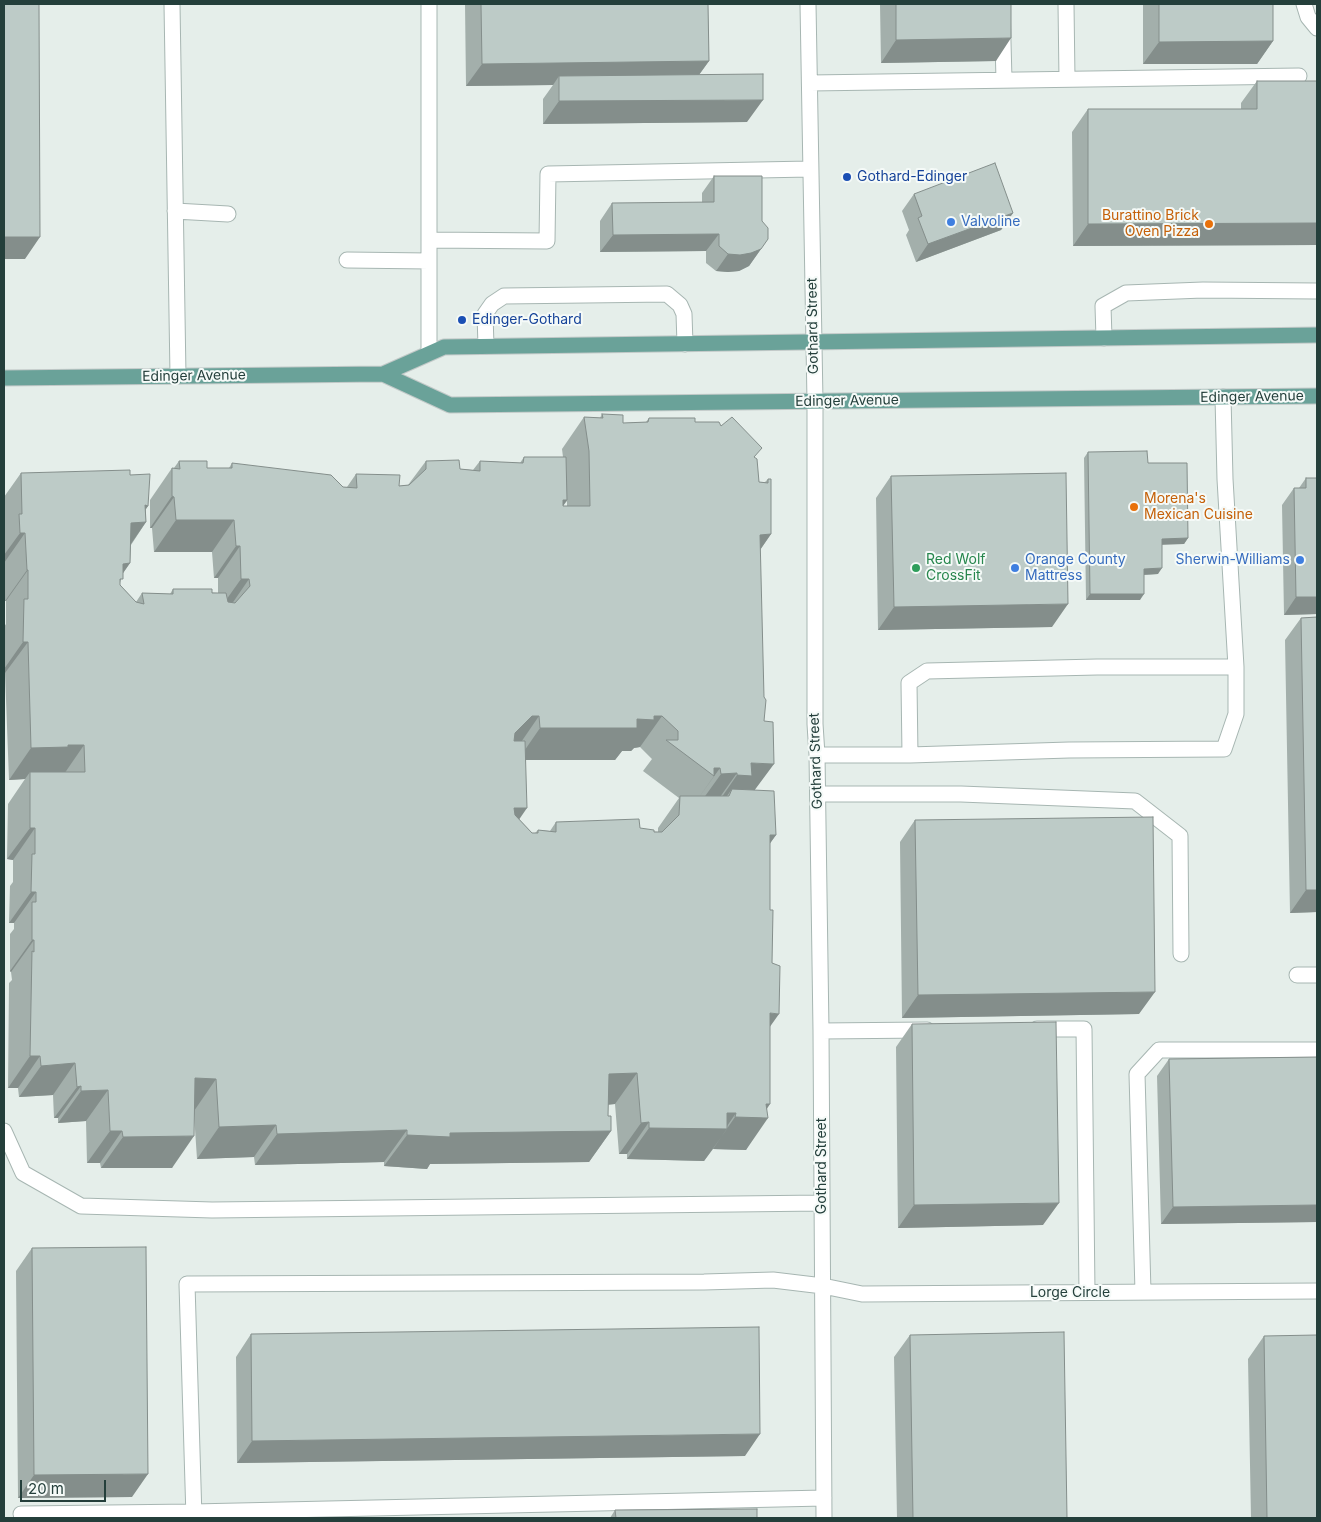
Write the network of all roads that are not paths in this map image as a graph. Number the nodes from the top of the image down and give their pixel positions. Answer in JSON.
{"nodes":[{"id":1,"x":172,"y":4,"type":"edge"},
{"id":2,"x":429,"y":4,"type":"edge"},
{"id":3,"x":808,"y":4,"type":"edge"},
{"id":4,"x":1002,"y":4,"type":"edge"},
{"id":5,"x":1066,"y":4,"type":"edge"},
{"id":6,"x":1304,"y":4,"type":"edge"},
{"id":7,"x":1317,"y":28,"type":"edge"},
{"id":8,"x":1299,"y":76,"type":"dead end"},
{"id":9,"x":1067,"y":79,"type":"junction"},
{"id":10,"x":1004,"y":80,"type":"junction"},
{"id":11,"x":810,"y":83,"type":"junction"},
{"id":12,"x":810,"y":169,"type":"junction"},
{"id":13,"x":175,"y":211,"type":"junction"},
{"id":14,"x":228,"y":214,"type":"dead end"},
{"id":15,"x":430,"y":240,"type":"junction"},
{"id":16,"x":347,"y":260,"type":"dead end"},
{"id":17,"x":430,"y":261,"type":"junction"},
{"id":18,"x":1317,"y":291,"type":"edge"},
{"id":19,"x":1317,"y":335,"type":"edge"},
{"id":20,"x":1104,"y":338,"type":"junction"},
{"id":21,"x":813,"y":343,"type":"junction"},
{"id":22,"x":685,"y":344,"type":"junction"},
{"id":23,"x":486,"y":346,"type":"junction"},
{"id":24,"x":429,"y":353,"type":"junction"},
{"id":25,"x":383,"y":374,"type":"junction"},
{"id":26,"x":178,"y":376,"type":"junction"},
{"id":27,"x":4,"y":378,"type":"edge"},
{"id":28,"x":1317,"y":391,"type":"edge"},
{"id":29,"x":1301,"y":396,"type":"junction"},
{"id":30,"x":1317,"y":396,"type":"edge"},
{"id":31,"x":1223,"y":398,"type":"junction"},
{"id":32,"x":814,"y":401,"type":"junction"},
{"id":33,"x":1236,"y":667,"type":"junction"},
{"id":34,"x":910,"y":754,"type":"junction"},
{"id":35,"x":817,"y":755,"type":"junction"},
{"id":36,"x":818,"y":794,"type":"junction"},
{"id":37,"x":1181,"y":954,"type":"dead end"},
{"id":38,"x":1297,"y":975,"type":"dead end"},
{"id":39,"x":1317,"y":975,"type":"edge"},
{"id":40,"x":1026,"y":1029,"type":"edge"},
{"id":41,"x":938,"y":1030,"type":"edge"},
{"id":42,"x":821,"y":1031,"type":"junction"},
{"id":43,"x":1317,"y":1050,"type":"edge"},
{"id":44,"x":4,"y":1131,"type":"edge"},
{"id":45,"x":822,"y":1203,"type":"junction"},
{"id":46,"x":823,"y":1286,"type":"junction"},
{"id":47,"x":1317,"y":1291,"type":"edge"},
{"id":48,"x":1087,"y":1292,"type":"junction"},
{"id":49,"x":1142,"y":1292,"type":"junction"},
{"id":50,"x":824,"y":1498,"type":"junction"},
{"id":51,"x":21,"y":1514,"type":"dead end"},
{"id":52,"x":193,"y":1515,"type":"edge"},
{"id":53,"x":824,"y":1518,"type":"edge"}],
"edges":[{"from":1,"to":13,"type":"street"},
{"from":2,"to":15,"type":"street"},
{"from":3,"to":11,"type":"street","name":"Gothard Street"},
{"from":4,"to":10,"type":"street"},
{"from":5,"to":9,"type":"street"},
{"from":6,"to":7,"type":"street"},
{"from":8,"to":9,"type":"street"},
{"from":9,"to":10,"type":"street"},
{"from":10,"to":11,"type":"street"},
{"from":11,"to":12,"type":"street","name":"Gothard Street"},
{"from":12,"to":15,"type":"street"},
{"from":12,"to":21,"type":"street","name":"Gothard Street"},
{"from":13,"to":14,"type":"street"},
{"from":13,"to":26,"type":"street"},
{"from":15,"to":17,"type":"street"},
{"from":16,"to":17,"type":"street"},
{"from":17,"to":24,"type":"street"},
{"from":18,"to":20,"type":"street"},
{"from":19,"to":20,"type":"main road","name":"Edinger Avenue"},
{"from":20,"to":21,"type":"main road","name":"Edinger Avenue"},
{"from":21,"to":22,"type":"main road","name":"Edinger Avenue"},
{"from":21,"to":32,"type":"street","name":"Gothard Street"},
{"from":22,"to":23,"type":"main road","name":"Edinger Avenue"},
{"from":22,"to":23,"type":"street"},
{"from":23,"to":24,"type":"main road","name":"Edinger Avenue"},
{"from":24,"to":25,"type":"main road","name":"Edinger Avenue"},
{"from":25,"to":26,"type":"main road","name":"Edinger Avenue"},
{"from":25,"to":32,"type":"main road","name":"Edinger Avenue"},
{"from":26,"to":27,"type":"main road","name":"Edinger Avenue"},
{"from":28,"to":29,"type":"main road"},
{"from":29,"to":30,"type":"main road","name":"Edinger Avenue"},
{"from":29,"to":31,"type":"main road","name":"Edinger Avenue"},
{"from":31,"to":32,"type":"main road","name":"Edinger Avenue"},
{"from":31,"to":33,"type":"street"},
{"from":32,"to":35,"type":"street","name":"Gothard Street"},
{"from":33,"to":34,"type":"street"},
{"from":33,"to":34,"type":"street"},
{"from":34,"to":35,"type":"street"},
{"from":35,"to":36,"type":"street","name":"Gothard Street"},
{"from":36,"to":37,"type":"street"},
{"from":36,"to":42,"type":"street","name":"Gothard Street"},
{"from":38,"to":39,"type":"street"},
{"from":40,"to":48,"type":"street"},
{"from":41,"to":42,"type":"street"},
{"from":42,"to":45,"type":"street","name":"Gothard Street"},
{"from":43,"to":49,"type":"street"},
{"from":44,"to":45,"type":"street"},
{"from":45,"to":46,"type":"street","name":"Gothard Street"},
{"from":46,"to":48,"type":"street","name":"Lorge Circle"},
{"from":46,"to":50,"type":"street","name":"Gothard Street"},
{"from":46,"to":52,"type":"street","name":"Lorge Circle"},
{"from":47,"to":49,"type":"street","name":"Lorge Circle"},
{"from":48,"to":49,"type":"street","name":"Lorge Circle"},
{"from":50,"to":52,"type":"street"},
{"from":50,"to":53,"type":"street","name":"Gothard Street"},
{"from":51,"to":52,"type":"street"}]}
